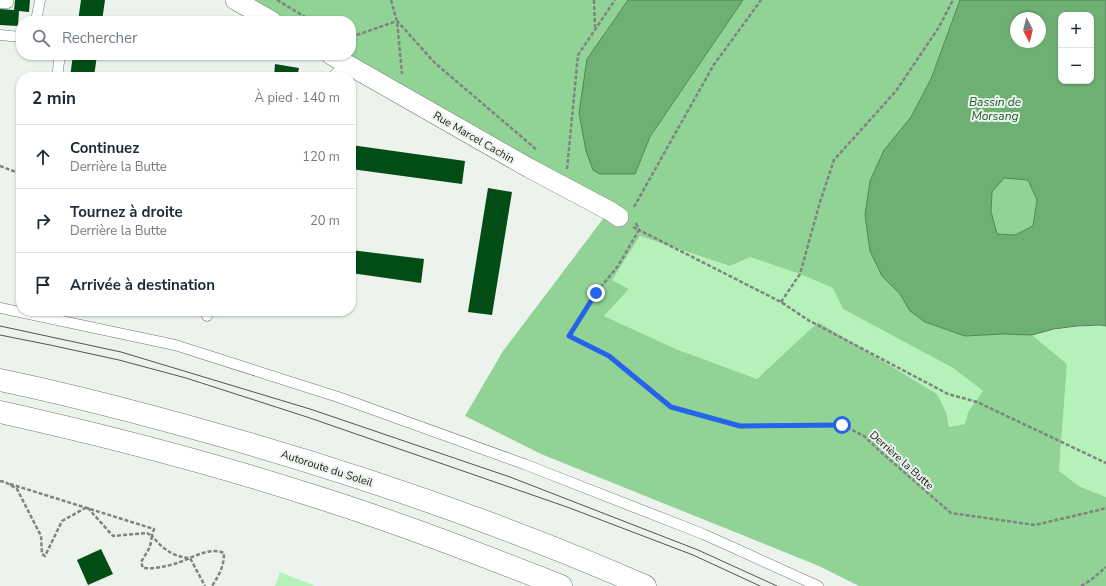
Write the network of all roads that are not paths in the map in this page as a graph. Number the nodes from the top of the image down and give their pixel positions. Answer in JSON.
{"nodes":[{"id":1,"x":8,"y":0,"type":"edge"},
{"id":2,"x":40,"y":0,"type":"edge"},
{"id":3,"x":235,"y":0,"type":"edge"},
{"id":4,"x":0,"y":3,"type":"edge"},
{"id":5,"x":37,"y":16,"type":"edge"},
{"id":6,"x":263,"y":16,"type":"edge"},
{"id":7,"x":0,"y":35,"type":"edge"},
{"id":8,"x":16,"y":37,"type":"edge"},
{"id":9,"x":59,"y":60,"type":"edge"},
{"id":10,"x":339,"y":60,"type":"edge"},
{"id":11,"x":58,"y":72,"type":"edge"},
{"id":12,"x":334,"y":72,"type":"edge"},
{"id":13,"x":628,"y":216,"type":"road end"},
{"id":14,"x":0,"y":308,"type":"edge"},
{"id":15,"x":16,"y":311,"type":"edge"},
{"id":16,"x":38,"y":316,"type":"edge"},
{"id":17,"x":0,"y":380,"type":"edge"},
{"id":18,"x":0,"y":412,"type":"edge"},
{"id":19,"x":562,"y":586,"type":"edge"},
{"id":20,"x":645,"y":586,"type":"edge"},
{"id":21,"x":818,"y":586,"type":"edge"}],
"edges":[{"from":1,"to":4,"type":"lane"},
{"from":2,"to":5,"type":"lane"},
{"from":3,"to":6,"type":"street"},
{"from":7,"to":8,"type":"lane"},
{"from":9,"to":11,"type":"lane"},
{"from":10,"to":12,"type":"lane"},
{"from":10,"to":13,"type":"street","name":"Rue Marcel Cachin"},
{"from":14,"to":15,"type":"lane"},
{"from":16,"to":21,"type":"lane"},
{"from":17,"to":20,"type":"highway","name":"Autoroute du Soleil"},
{"from":18,"to":19,"type":"highway"}]}
